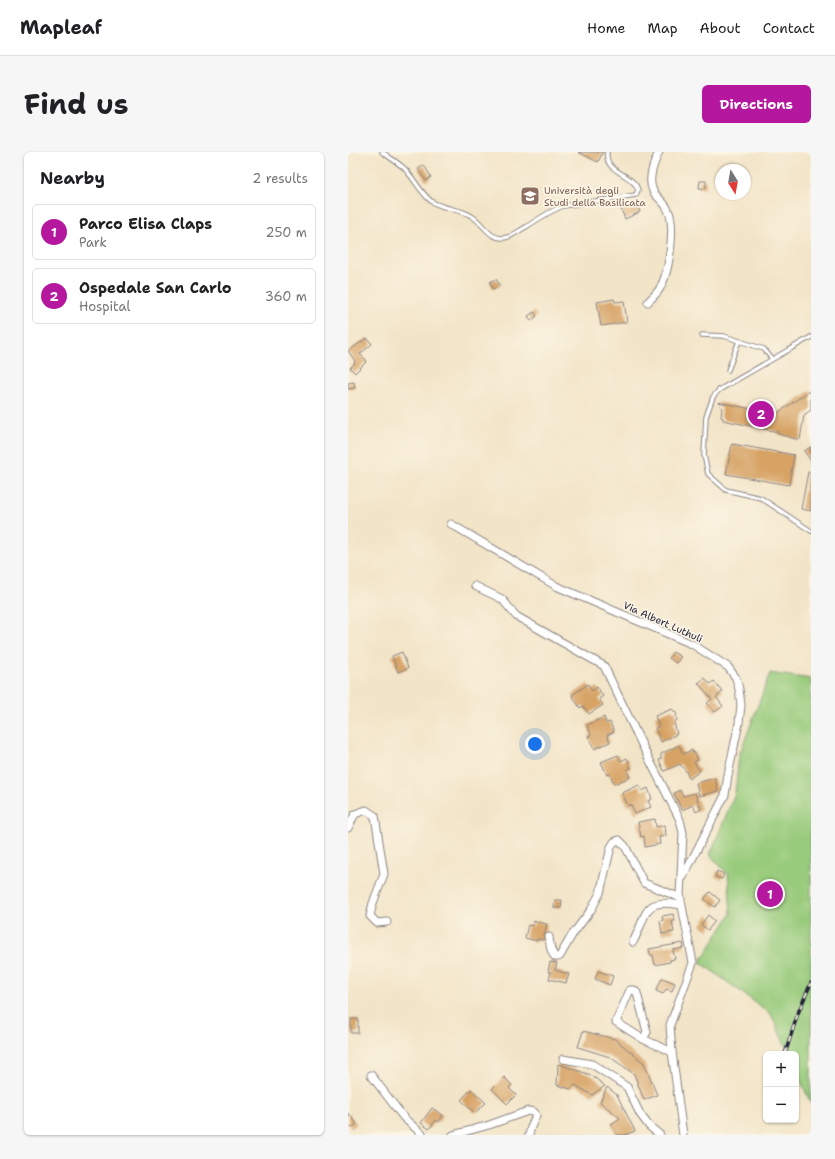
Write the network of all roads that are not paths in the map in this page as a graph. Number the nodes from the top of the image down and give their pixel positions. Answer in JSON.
{"nodes":[{"id":1,"x":382,"y":152,"type":"edge"},
{"id":2,"x":607,"y":152,"type":"edge"},
{"id":3,"x":659,"y":152,"type":"edge"},
{"id":4,"x":648,"y":302,"type":"dead end"},
{"id":5,"x":702,"y":335,"type":"dead end"},
{"id":6,"x":811,"y":337,"type":"edge"},
{"id":7,"x":739,"y":341,"type":"junction"},
{"id":8,"x":772,"y":359,"type":"junction"},
{"id":9,"x":728,"y":370,"type":"dead end"},
{"id":10,"x":451,"y":524,"type":"dead end"},
{"id":11,"x":811,"y":526,"type":"edge"},
{"id":12,"x":810,"y":531,"type":"edge"},
{"id":13,"x":475,"y":586,"type":"dead end"},
{"id":14,"x":348,"y":828,"type":"edge"},
{"id":15,"x":681,"y":880,"type":"junction"},
{"id":16,"x":682,"y":902,"type":"junction"},
{"id":17,"x":387,"y":922,"type":"dead end"},
{"id":18,"x":549,"y":937,"type":"dead end"},
{"id":19,"x":632,"y":942,"type":"dead end"},
{"id":20,"x":643,"y":1039,"type":"junction"},
{"id":21,"x":672,"y":1052,"type":"junction"},
{"id":22,"x":563,"y":1058,"type":"dead end"},
{"id":23,"x":371,"y":1075,"type":"dead end"},
{"id":24,"x":423,"y":1135,"type":"edge"},
{"id":25,"x":453,"y":1135,"type":"edge"},
{"id":26,"x":529,"y":1135,"type":"edge"},
{"id":27,"x":660,"y":1135,"type":"edge"},
{"id":28,"x":683,"y":1135,"type":"edge"}],
"edges":[{"from":1,"to":2,"type":"lane"},
{"from":3,"to":4,"type":"street"},
{"from":5,"to":7,"type":"lane"},
{"from":6,"to":8,"type":"lane"},
{"from":7,"to":8,"type":"lane"},
{"from":7,"to":9,"type":"lane"},
{"from":8,"to":12,"type":"lane"},
{"from":10,"to":15,"type":"street","name":"Via Albert Luthuli"},
{"from":11,"to":12,"type":"lane"},
{"from":13,"to":15,"type":"street","name":"Via Albert Luthuli"},
{"from":14,"to":17,"type":"street"},
{"from":15,"to":16,"type":"street","name":"Via Albert Luthuli"},
{"from":16,"to":18,"type":"street"},
{"from":16,"to":19,"type":"street"},
{"from":16,"to":21,"type":"street","name":"Via Albert Luthuli"},
{"from":20,"to":20,"type":"street"},
{"from":20,"to":21,"type":"street"},
{"from":21,"to":28,"type":"street","name":"Via Albert Luthuli"},
{"from":22,"to":27,"type":"street"},
{"from":23,"to":24,"type":"street"},
{"from":25,"to":26,"type":"street"}]}
